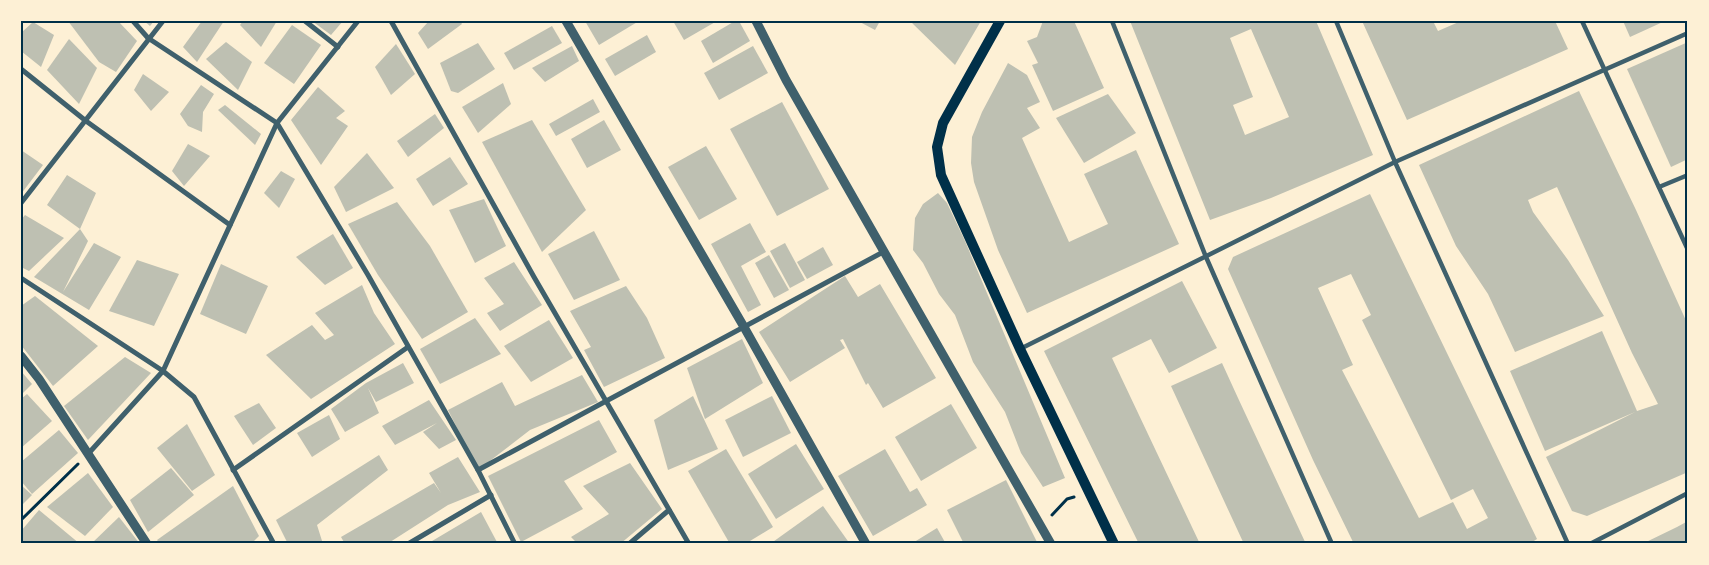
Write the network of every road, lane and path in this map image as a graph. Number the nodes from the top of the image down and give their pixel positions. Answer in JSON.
{"nodes":[{"id":1,"x":133,"y":21,"type":"edge"},
{"id":2,"x":163,"y":21,"type":"edge"},
{"id":3,"x":305,"y":21,"type":"edge"},
{"id":4,"x":358,"y":21,"type":"edge"},
{"id":5,"x":391,"y":21,"type":"edge"},
{"id":6,"x":566,"y":21,"type":"edge"},
{"id":7,"x":756,"y":21,"type":"edge"},
{"id":8,"x":1000,"y":21,"type":"edge"},
{"id":9,"x":1112,"y":21,"type":"edge"},
{"id":10,"x":1336,"y":21,"type":"edge"},
{"id":11,"x":1582,"y":21,"type":"edge"},
{"id":12,"x":1688,"y":33,"type":"edge"},
{"id":13,"x":148,"y":38,"type":"junction"},
{"id":14,"x":338,"y":47,"type":"junction"},
{"id":15,"x":21,"y":69,"type":"edge"},
{"id":16,"x":1605,"y":71,"type":"junction"},
{"id":17,"x":86,"y":121,"type":"junction"},
{"id":18,"x":277,"y":123,"type":"junction"},
{"id":19,"x":1395,"y":162,"type":"junction"},
{"id":20,"x":1688,"y":175,"type":"edge"},
{"id":21,"x":1658,"y":187,"type":"junction"},
{"id":22,"x":21,"y":203,"type":"edge"},
{"id":23,"x":230,"y":224,"type":"junction"},
{"id":24,"x":885,"y":250,"type":"junction"},
{"id":25,"x":1688,"y":250,"type":"edge"},
{"id":26,"x":1206,"y":257,"type":"junction"},
{"id":27,"x":21,"y":278,"type":"edge"},
{"id":28,"x":744,"y":327,"type":"junction"},
{"id":29,"x":408,"y":347,"type":"junction"},
{"id":30,"x":1020,"y":349,"type":"junction"},
{"id":31,"x":21,"y":356,"type":"edge"},
{"id":32,"x":163,"y":371,"type":"junction"},
{"id":33,"x":607,"y":400,"type":"junction"},
{"id":34,"x":88,"y":454,"type":"junction"},
{"id":35,"x":234,"y":470,"type":"junction"},
{"id":36,"x":478,"y":470,"type":"junction"},
{"id":37,"x":1688,"y":493,"type":"edge"},
{"id":38,"x":491,"y":495,"type":"junction"},
{"id":39,"x":1067,"y":499,"type":"dead end"},
{"id":40,"x":669,"y":510,"type":"junction"},
{"id":41,"x":21,"y":520,"type":"edge"},
{"id":42,"x":1041,"y":526,"type":"junction"},
{"id":43,"x":147,"y":544,"type":"edge"},
{"id":44,"x":274,"y":544,"type":"edge"},
{"id":45,"x":408,"y":544,"type":"edge"},
{"id":46,"x":515,"y":544,"type":"edge"},
{"id":47,"x":629,"y":544,"type":"edge"},
{"id":48,"x":689,"y":544,"type":"edge"},
{"id":49,"x":866,"y":544,"type":"edge"},
{"id":50,"x":1051,"y":544,"type":"edge"},
{"id":51,"x":1114,"y":544,"type":"edge"},
{"id":52,"x":1332,"y":544,"type":"edge"},
{"id":53,"x":1568,"y":544,"type":"edge"},
{"id":54,"x":1590,"y":544,"type":"edge"}],
"edges":[{"from":1,"to":13,"type":"street"},
{"from":2,"to":13,"type":"street"},
{"from":3,"to":14,"type":"street"},
{"from":4,"to":14,"type":"street"},
{"from":5,"to":33,"type":"street"},
{"from":6,"to":28,"type":"street"},
{"from":7,"to":24,"type":"street"},
{"from":8,"to":30,"type":"main road"},
{"from":9,"to":26,"type":"street"},
{"from":10,"to":19,"type":"street"},
{"from":11,"to":16,"type":"street"},
{"from":12,"to":16,"type":"street"},
{"from":13,"to":17,"type":"street"},
{"from":13,"to":18,"type":"street"},
{"from":14,"to":18,"type":"street"},
{"from":15,"to":17,"type":"street"},
{"from":16,"to":19,"type":"street"},
{"from":16,"to":21,"type":"street"},
{"from":17,"to":22,"type":"street"},
{"from":17,"to":23,"type":"street"},
{"from":18,"to":23,"type":"street"},
{"from":18,"to":29,"type":"street"},
{"from":19,"to":26,"type":"street"},
{"from":19,"to":53,"type":"street"},
{"from":20,"to":21,"type":"street"},
{"from":21,"to":25,"type":"street"},
{"from":23,"to":32,"type":"street"},
{"from":24,"to":28,"type":"street"},
{"from":24,"to":42,"type":"street"},
{"from":26,"to":30,"type":"street"},
{"from":26,"to":52,"type":"street"},
{"from":27,"to":32,"type":"street"},
{"from":28,"to":33,"type":"street"},
{"from":28,"to":49,"type":"street"},
{"from":29,"to":35,"type":"street"},
{"from":29,"to":36,"type":"street"},
{"from":30,"to":51,"type":"main road"},
{"from":31,"to":34,"type":"street"},
{"from":32,"to":34,"type":"street"},
{"from":32,"to":35,"type":"street"},
{"from":33,"to":36,"type":"street"},
{"from":33,"to":40,"type":"street"},
{"from":34,"to":41,"type":"path"},
{"from":34,"to":43,"type":"street"},
{"from":35,"to":44,"type":"street"},
{"from":36,"to":38,"type":"street"},
{"from":37,"to":54,"type":"street"},
{"from":38,"to":45,"type":"street"},
{"from":38,"to":46,"type":"street"},
{"from":39,"to":42,"type":"path"},
{"from":40,"to":47,"type":"street"},
{"from":40,"to":48,"type":"street"},
{"from":42,"to":50,"type":"street"}]}
